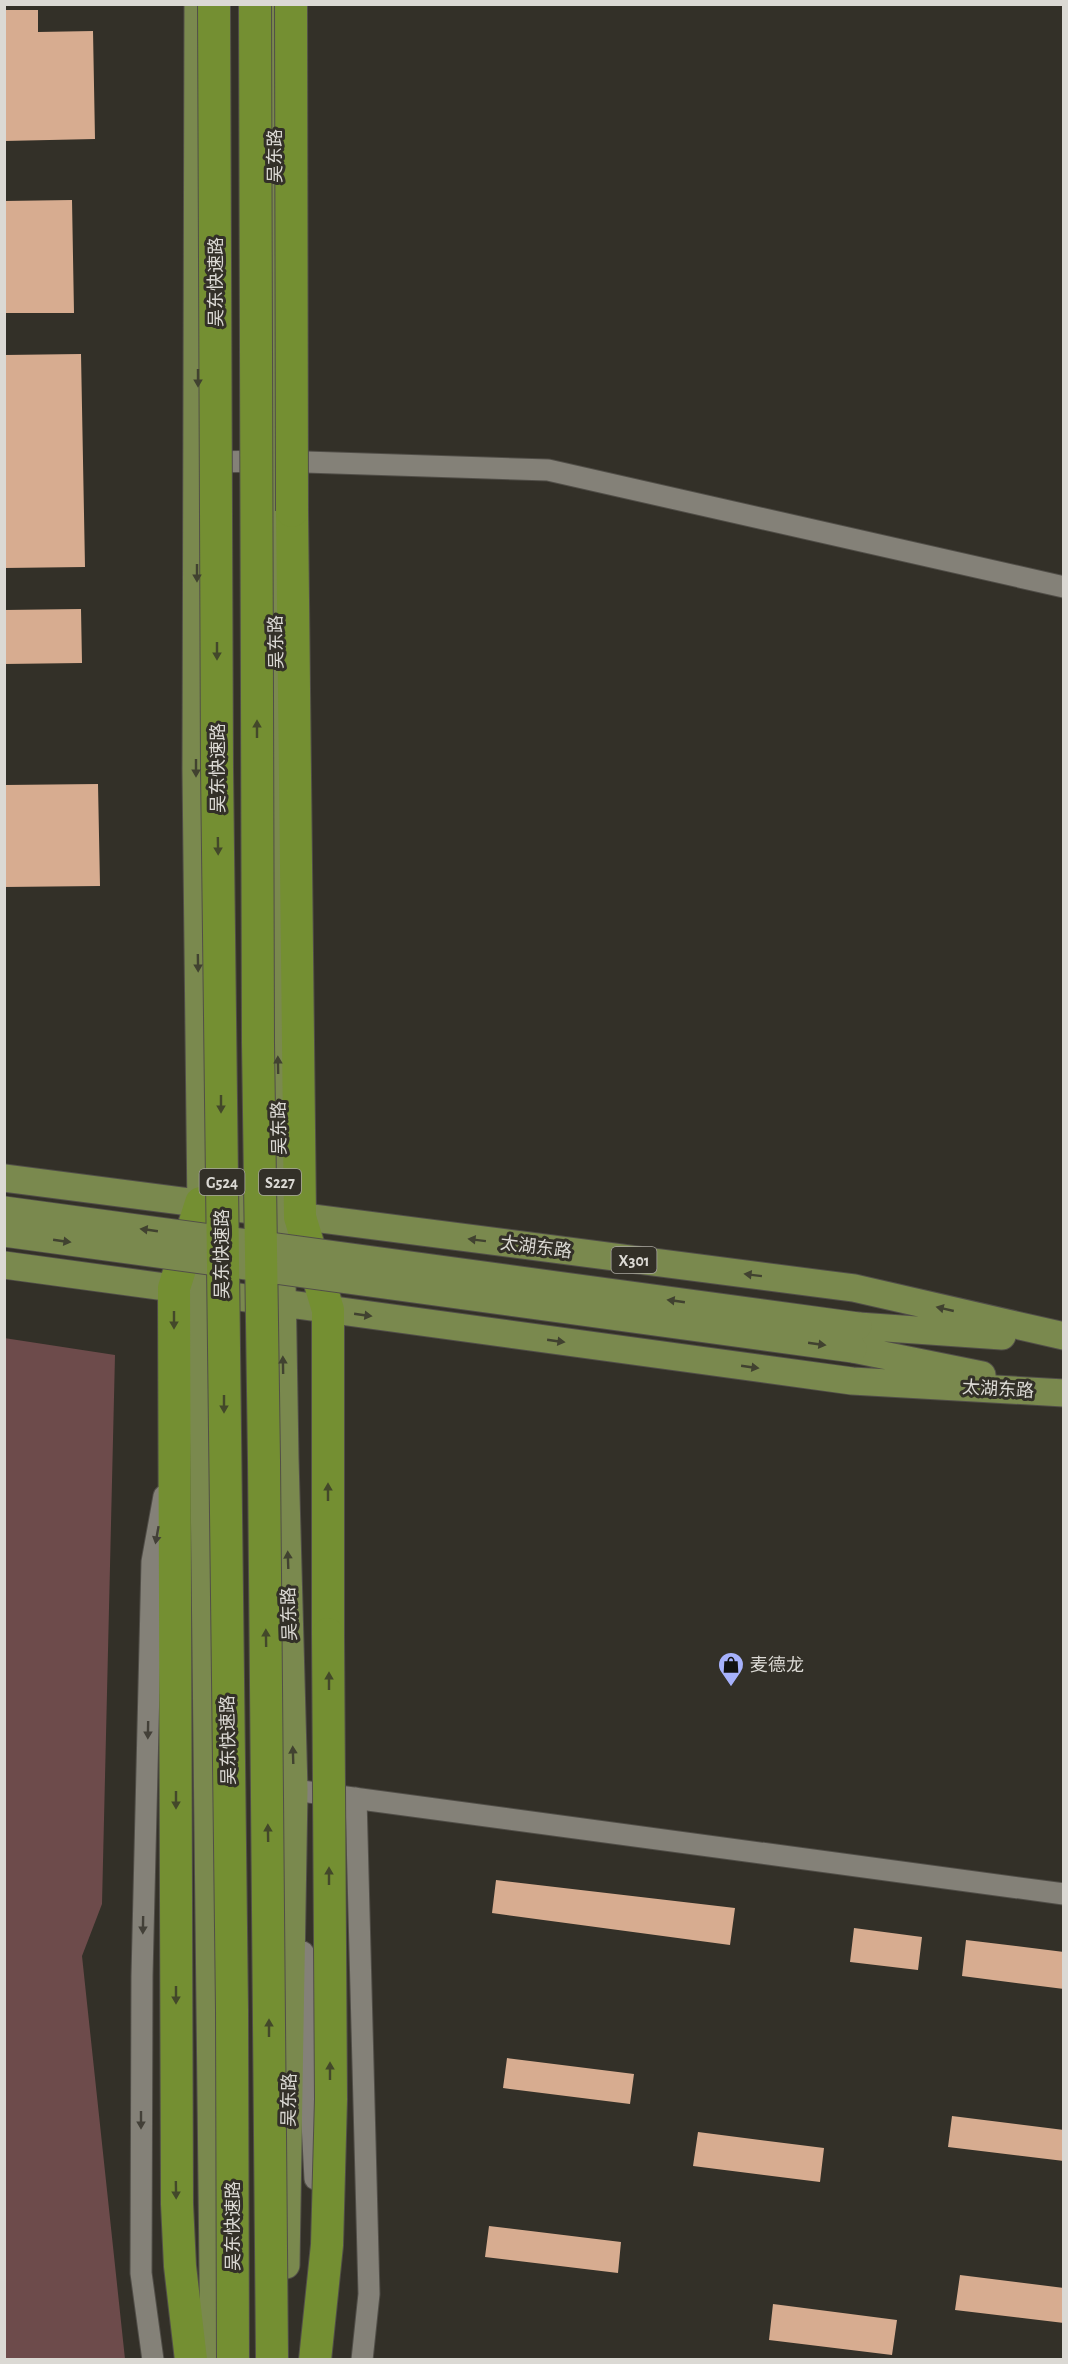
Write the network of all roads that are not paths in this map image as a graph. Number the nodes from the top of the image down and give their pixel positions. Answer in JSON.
{"nodes":[{"id":1,"x":198,"y":4,"type":"edge"},
{"id":2,"x":214,"y":4,"type":"edge"},
{"id":3,"x":255,"y":4,"type":"edge"},
{"id":4,"x":274,"y":4,"type":"edge"},
{"id":5,"x":291,"y":4,"type":"edge"},
{"id":6,"x":275,"y":460,"type":"junction"},
{"id":7,"x":198,"y":462,"type":"junction"},
{"id":8,"x":1064,"y":587,"type":"edge"},
{"id":9,"x":14,"y":1180,"type":"edge"},
{"id":10,"x":201,"y":1203,"type":"junction"},
{"id":11,"x":4,"y":1210,"type":"edge"},
{"id":12,"x":290,"y":1215,"type":"junction"},
{"id":13,"x":4,"y":1233,"type":"edge"},
{"id":14,"x":6,"y":1266,"type":"edge"},
{"id":15,"x":187,"y":1290,"type":"junction"},
{"id":16,"x":282,"y":1304,"type":"junction"},
{"id":17,"x":328,"y":1310,"type":"junction"},
{"id":18,"x":856,"y":1338,"type":"junction"},
{"id":19,"x":1064,"y":1338,"type":"edge"},
{"id":20,"x":1064,"y":1392,"type":"edge"},
{"id":21,"x":175,"y":1436,"type":"junction"},
{"id":22,"x":294,"y":1790,"type":"junction"},
{"id":23,"x":356,"y":1798,"type":"junction"},
{"id":24,"x":1064,"y":1894,"type":"edge"},
{"id":25,"x":153,"y":2360,"type":"edge"},
{"id":26,"x":190,"y":2360,"type":"edge"},
{"id":27,"x":214,"y":2360,"type":"edge"},
{"id":28,"x":233,"y":2360,"type":"edge"},
{"id":29,"x":272,"y":2360,"type":"edge"},
{"id":30,"x":284,"y":2360,"type":"edge"},
{"id":31,"x":315,"y":2360,"type":"edge"},
{"id":32,"x":362,"y":2360,"type":"edge"}],
"edges":[{"from":1,"to":7,"type":"main road","one_way":true},
{"from":2,"to":28,"type":"highway","name":"吴东快速路","number":"G524","one_way":true,"bridge":true},
{"from":29,"to":3,"type":"highway","name":"吴东快速路","number":"G524","one_way":true,"bridge":true},
{"from":4,"to":6,"type":"main road","name":"吴东路","number":"S227"},
{"from":5,"to":12,"type":"highway","bridge":true},
{"from":6,"to":7,"type":"street"},
{"from":6,"to":8,"type":"street"},
{"from":12,"to":6,"type":"main road","name":"吴东路","number":"S227","one_way":true},
{"from":7,"to":10,"type":"main road","one_way":true},
{"from":9,"to":10,"type":"main road","name":"太湖东路"},
{"from":10,"to":12,"type":"main road","name":"太湖东路","number":"X301"},
{"from":10,"to":15,"type":"highway"},
{"from":18,"to":11,"type":"main road","name":"太湖东路","one_way":true,"bridge":true},
{"from":12,"to":16,"type":"main road","name":"吴东路","number":"S227"},
{"from":12,"to":17,"type":"highway"},
{"from":19,"to":12,"type":"main road","name":"太湖东路","number":"X301","one_way":true},
{"from":13,"to":18,"type":"main road","name":"太湖东路","one_way":true,"bridge":true},
{"from":14,"to":15,"type":"main road","name":"太湖东路"},
{"from":15,"to":16,"type":"main road","name":"太湖东路"},
{"from":15,"to":21,"type":"highway","one_way":true},
{"from":15,"to":27,"type":"main road"},
{"from":16,"to":17,"type":"main road","name":"太湖东路"},
{"from":22,"to":16,"type":"main road","name":"吴东路","number":"S227","one_way":true},
{"from":17,"to":20,"type":"main road","name":"太湖东路","one_way":true},
{"from":31,"to":17,"type":"highway","one_way":true,"bridge":true},
{"from":18,"to":19,"type":"main road","name":"太湖东路"},
{"from":18,"to":20,"type":"main road","name":"太湖东路"},
{"from":21,"to":25,"type":"street","one_way":true},
{"from":21,"to":26,"type":"highway","one_way":true},
{"from":22,"to":23,"type":"street"},
{"from":22,"to":30,"type":"main road","name":"吴东路","number":"S227"},
{"from":22,"to":31,"type":"street"},
{"from":23,"to":24,"type":"street"},
{"from":23,"to":32,"type":"street"}]}
